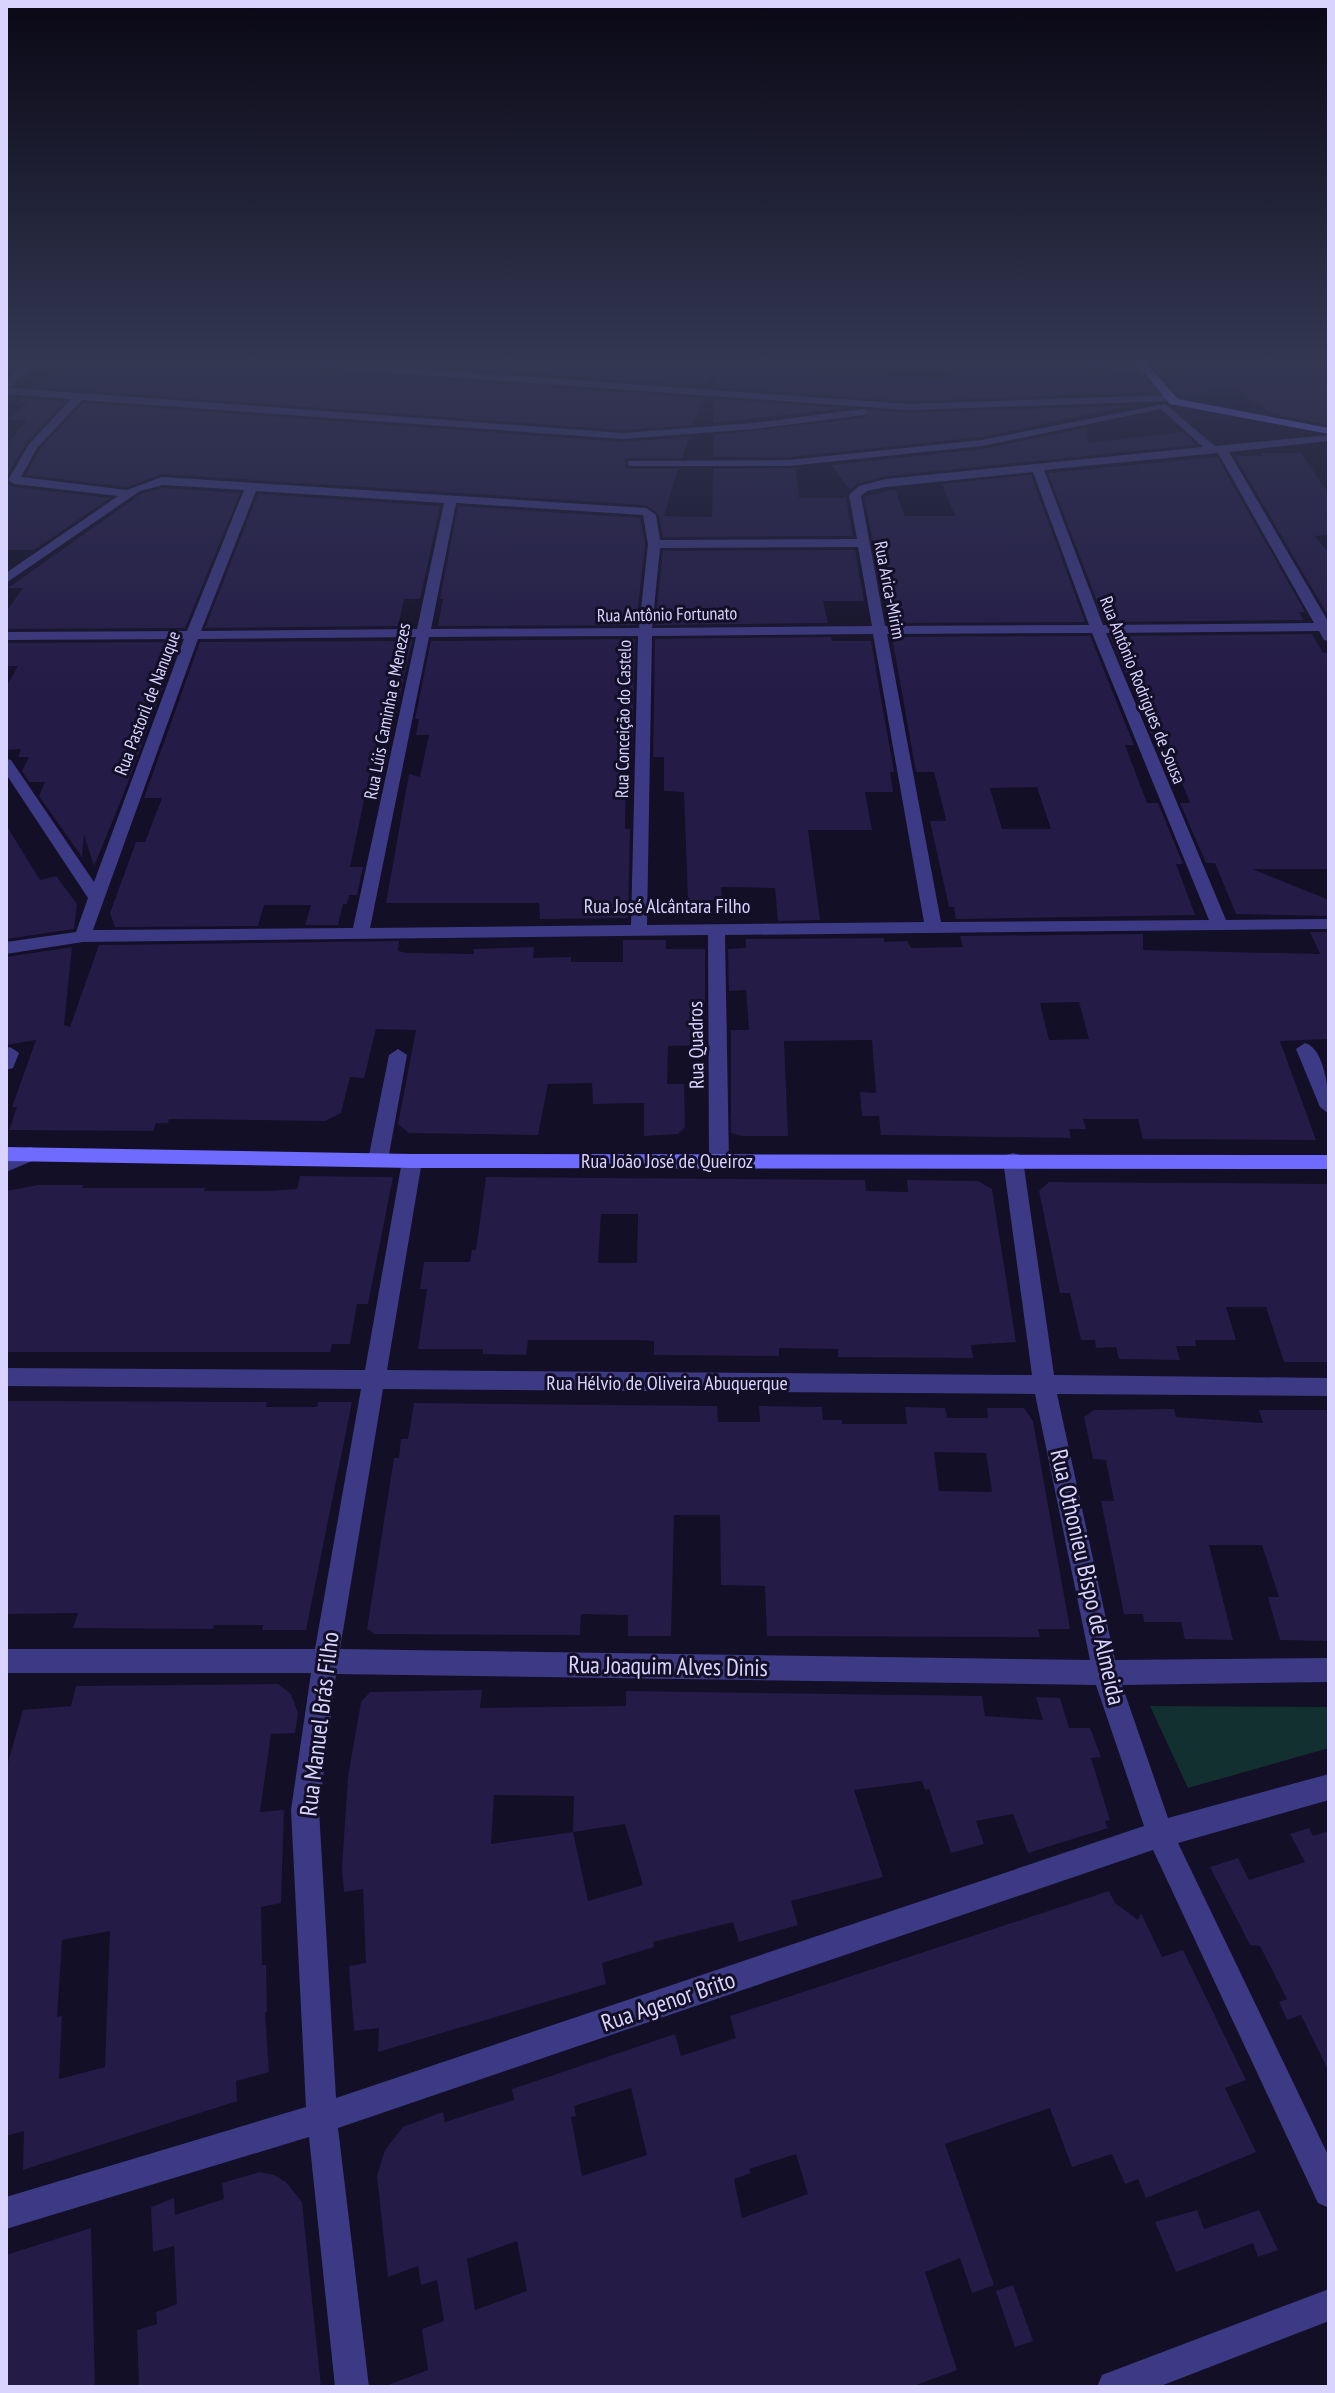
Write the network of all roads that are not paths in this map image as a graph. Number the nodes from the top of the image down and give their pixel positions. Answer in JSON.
{"nodes":[{"id":1,"x":19,"y":471,"type":"edge"},
{"id":2,"x":1014,"y":471,"type":"edge"},
{"id":3,"x":1038,"y":471,"type":"edge"},
{"id":4,"x":1230,"y":471,"type":"edge"},
{"id":5,"x":251,"y":487,"type":"junction"},
{"id":6,"x":129,"y":494,"type":"junction"},
{"id":7,"x":451,"y":499,"type":"junction"},
{"id":8,"x":862,"y":543,"type":"junction"},
{"id":9,"x":654,"y":544,"type":"junction"},
{"id":10,"x":6,"y":579,"type":"edge"},
{"id":11,"x":879,"y":629,"type":"junction"},
{"id":12,"x":1098,"y":630,"type":"junction"},
{"id":13,"x":1327,"y":631,"type":"edge"},
{"id":14,"x":645,"y":632,"type":"junction"},
{"id":15,"x":420,"y":634,"type":"junction"},
{"id":16,"x":192,"y":635,"type":"junction"},
{"id":17,"x":6,"y":636,"type":"edge"},
{"id":18,"x":6,"y":763,"type":"edge"},
{"id":19,"x":95,"y":896,"type":"junction"},
{"id":20,"x":1219,"y":924,"type":"junction"},
{"id":21,"x":1329,"y":924,"type":"edge"},
{"id":22,"x":933,"y":927,"type":"junction"},
{"id":23,"x":639,"y":928,"type":"junction"},
{"id":24,"x":716,"y":928,"type":"junction"},
{"id":25,"x":361,"y":932,"type":"junction"},
{"id":26,"x":83,"y":936,"type":"junction"},
{"id":27,"x":6,"y":948,"type":"edge"},
{"id":28,"x":1305,"y":1049,"type":"dead end"},
{"id":29,"x":398,"y":1055,"type":"dead end"},
{"id":30,"x":1329,"y":1107,"type":"edge"},
{"id":31,"x":6,"y":1154,"type":"edge"},
{"id":32,"x":30,"y":1154,"type":"junction"},
{"id":33,"x":378,"y":1160,"type":"junction"},
{"id":34,"x":1013,"y":1160,"type":"junction"},
{"id":35,"x":412,"y":1161,"type":"junction"},
{"id":36,"x":719,"y":1162,"type":"junction"},
{"id":37,"x":1329,"y":1162,"type":"edge"},
{"id":38,"x":6,"y":1165,"type":"edge"},
{"id":39,"x":6,"y":1377,"type":"edge"},
{"id":40,"x":374,"y":1382,"type":"junction"},
{"id":41,"x":1044,"y":1384,"type":"junction"},
{"id":42,"x":1329,"y":1387,"type":"edge"},
{"id":43,"x":6,"y":1661,"type":"edge"},
{"id":44,"x":325,"y":1661,"type":"junction"},
{"id":45,"x":1329,"y":1670,"type":"edge"},
{"id":46,"x":1105,"y":1673,"type":"junction"},
{"id":47,"x":1329,"y":1787,"type":"edge"},
{"id":48,"x":1160,"y":1834,"type":"junction"},
{"id":49,"x":322,"y":2118,"type":"junction"},
{"id":50,"x":1329,"y":2192,"type":"edge"},
{"id":51,"x":6,"y":2213,"type":"edge"},
{"id":52,"x":1329,"y":2305,"type":"edge"},
{"id":53,"x":352,"y":2387,"type":"edge"},
{"id":54,"x":1114,"y":2387,"type":"edge"}],
"edges":[{"from":1,"to":6,"type":"street"},
{"from":2,"to":8,"type":"street","name":"Rua Arica-Mirim"},
{"from":3,"to":12,"type":"street","name":"Rua Antônio Rodrigues de Sousa"},
{"from":4,"to":13,"type":"street"},
{"from":5,"to":6,"type":"street","name":"Rua Conceição do Castelo"},
{"from":5,"to":7,"type":"street","name":"Rua Conceição do Castelo"},
{"from":5,"to":16,"type":"street","name":"Rua Pastoril de Nanuque"},
{"from":6,"to":10,"type":"street","name":"Rua Conceição do Castelo"},
{"from":7,"to":9,"type":"street","name":"Rua Conceição do Castelo"},
{"from":7,"to":15,"type":"street","name":"Rua Lúis Caminha e Menezes"},
{"from":8,"to":9,"type":"street"},
{"from":8,"to":11,"type":"street","name":"Rua Arica-Mirim"},
{"from":9,"to":14,"type":"street","name":"Rua Conceição do Castelo"},
{"from":11,"to":12,"type":"street","name":"Rua Antônio Fortunato"},
{"from":11,"to":14,"type":"street","name":"Rua Antônio Fortunato"},
{"from":11,"to":22,"type":"street","name":"Rua Arica-Mirim"},
{"from":12,"to":13,"type":"street","name":"Rua Antônio Fortunato"},
{"from":12,"to":20,"type":"street","name":"Rua Antônio Rodrigues de Sousa"},
{"from":14,"to":15,"type":"street","name":"Rua Antônio Fortunato"},
{"from":14,"to":23,"type":"street","name":"Rua Conceição do Castelo"},
{"from":15,"to":16,"type":"street","name":"Rua Antônio Fortunato"},
{"from":15,"to":25,"type":"street","name":"Rua Lúis Caminha e Menezes"},
{"from":16,"to":17,"type":"street","name":"Rua Antônio Fortunato"},
{"from":16,"to":19,"type":"street","name":"Rua Pastoril de Nanuque"},
{"from":18,"to":19,"type":"street"},
{"from":19,"to":26,"type":"street","name":"Rua Pastoril de Nanuque"},
{"from":20,"to":21,"type":"street","name":"Rua José Alcântara Filho"},
{"from":20,"to":22,"type":"street","name":"Rua José Alcântara Filho"},
{"from":22,"to":24,"type":"street","name":"Rua José Alcântara Filho"},
{"from":23,"to":24,"type":"street","name":"Rua José Alcântara Filho"},
{"from":23,"to":25,"type":"street","name":"Rua José Alcântara Filho"},
{"from":24,"to":36,"type":"street","name":"Rua Quadros"},
{"from":25,"to":26,"type":"street","name":"Rua José Alcântara Filho"},
{"from":26,"to":27,"type":"street","name":"Rua José Alcântara Filho"},
{"from":28,"to":30,"type":"street"},
{"from":29,"to":33,"type":"street"},
{"from":31,"to":32,"type":"street","name":"Rua João José de Queiroz"},
{"from":32,"to":33,"type":"street","name":"Rua João José de Queiroz"},
{"from":32,"to":38,"type":"street"},
{"from":33,"to":35,"type":"street","name":"Rua João José de Queiroz"},
{"from":34,"to":36,"type":"street","name":"Rua João José de Queiroz"},
{"from":34,"to":37,"type":"street","name":"Rua João José de Queiroz"},
{"from":34,"to":41,"type":"street","name":"Rua Othonieu Bispo de Almeida"},
{"from":35,"to":36,"type":"street","name":"Rua João José de Queiroz"},
{"from":35,"to":40,"type":"street","name":"Rua Manuel Brás Filho"},
{"from":39,"to":40,"type":"street","name":"Rua Hélvio de Oliveira Abuquerque"},
{"from":40,"to":41,"type":"street","name":"Rua Hélvio de Oliveira Abuquerque"},
{"from":40,"to":44,"type":"street","name":"Rua Manuel Brás Filho"},
{"from":41,"to":42,"type":"street","name":"Rua Hélvio de Oliveira Abuquerque"},
{"from":41,"to":46,"type":"street","name":"Rua Othonieu Bispo de Almeida"},
{"from":43,"to":44,"type":"street","name":"Rua Joaquim Alves Dinis"},
{"from":44,"to":46,"type":"street","name":"Rua Joaquim Alves Dinis"},
{"from":44,"to":49,"type":"street","name":"Rua Manuel Brás Filho"},
{"from":45,"to":46,"type":"street","name":"Rua Joaquim Alves Dinis"},
{"from":46,"to":48,"type":"street","name":"Rua Othonieu Bispo de Almeida"},
{"from":47,"to":48,"type":"street","name":"Rua Agenor Brito"},
{"from":48,"to":49,"type":"street","name":"Rua Agenor Brito"},
{"from":48,"to":50,"type":"street","name":"Rua Othonieu Bispo de Almeida"},
{"from":49,"to":51,"type":"street","name":"Rua Agenor Brito"},
{"from":49,"to":53,"type":"street","name":"Rua Manuel Brás Filho"},
{"from":52,"to":54,"type":"street"}]}
